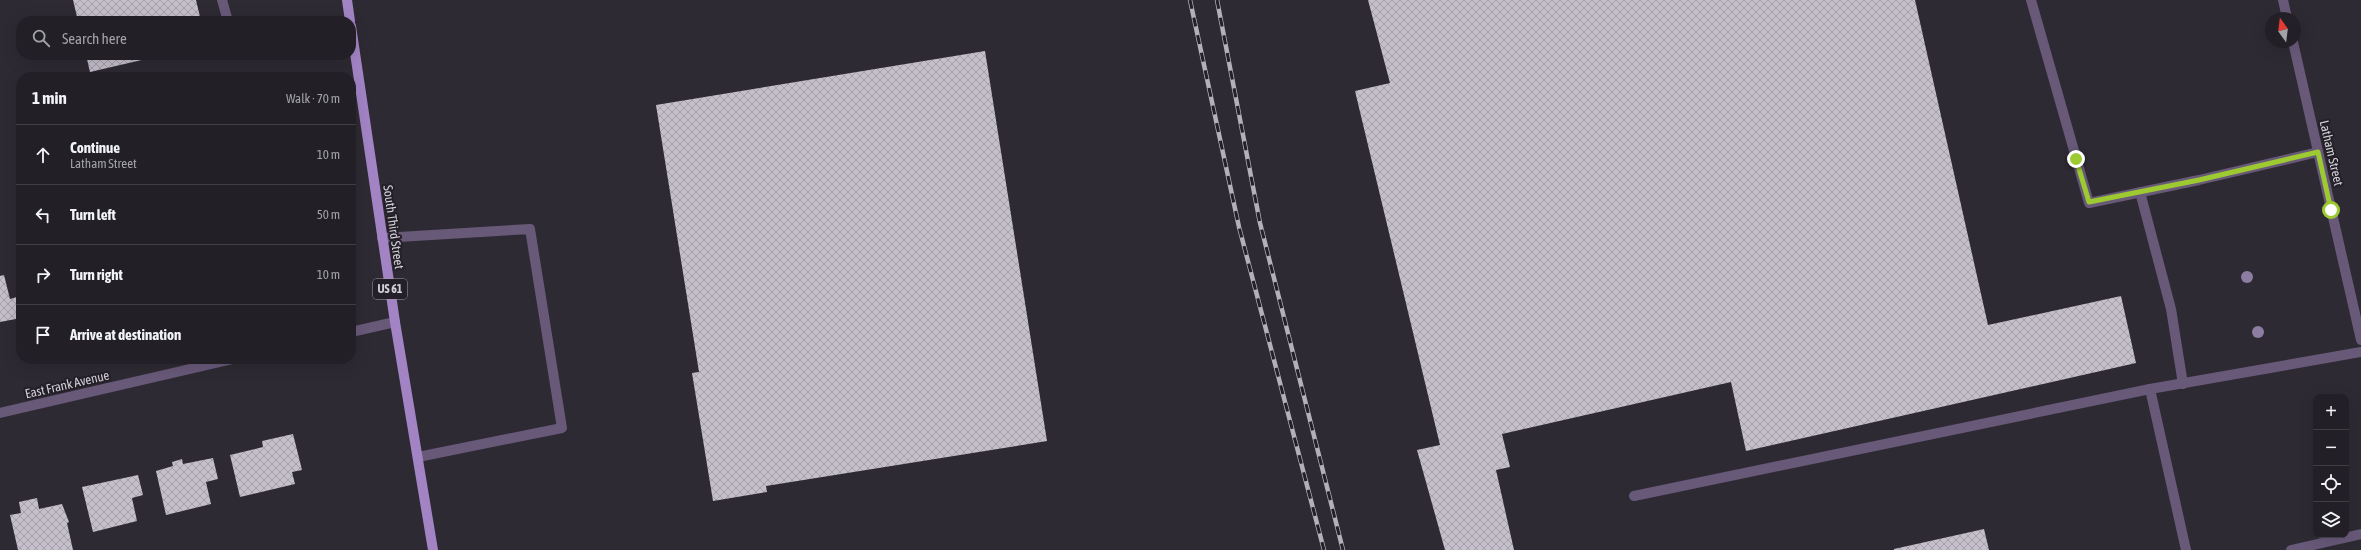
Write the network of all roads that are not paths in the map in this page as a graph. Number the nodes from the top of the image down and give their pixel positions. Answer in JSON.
{"nodes":[{"id":1,"x":222,"y":0,"type":"edge"},
{"id":2,"x":347,"y":0,"type":"edge"},
{"id":3,"x":2031,"y":0,"type":"edge"},
{"id":4,"x":2283,"y":0,"type":"edge"},
{"id":5,"x":2286,"y":12,"type":"edge"},
{"id":6,"x":227,"y":16,"type":"edge"},
{"id":7,"x":349,"y":16,"type":"edge"},
{"id":8,"x":2294,"y":48,"type":"edge"},
{"id":9,"x":356,"y":60,"type":"edge"},
{"id":10,"x":2318,"y":152,"type":"junction"},
{"id":11,"x":2140,"y":192,"type":"junction"},
{"id":12,"x":382,"y":238,"type":"junction"},
{"id":13,"x":394,"y":322,"type":"junction"},
{"id":14,"x":356,"y":331,"type":"edge"},
{"id":15,"x":2361,"y":340,"type":"edge"},
{"id":16,"x":2361,"y":352,"type":"edge"},
{"id":17,"x":211,"y":364,"type":"edge"},
{"id":18,"x":2183,"y":384,"type":"junction"},
{"id":19,"x":2150,"y":389,"type":"junction"},
{"id":20,"x":0,"y":413,"type":"edge"},
{"id":21,"x":418,"y":457,"type":"junction"},
{"id":22,"x":1634,"y":496,"type":"dead end"},
{"id":23,"x":2361,"y":534,"type":"edge"},
{"id":24,"x":433,"y":550,"type":"edge"},
{"id":25,"x":2186,"y":550,"type":"edge"},
{"id":26,"x":2291,"y":550,"type":"edge"}],
"edges":[{"from":1,"to":6,"type":"street"},
{"from":2,"to":7,"type":"main road"},
{"from":3,"to":11,"type":"street"},
{"from":4,"to":5,"type":"street"},
{"from":8,"to":10,"type":"street","name":"Latham Street"},
{"from":9,"to":12,"type":"main road","name":"South Third Street","number":"US 61"},
{"from":10,"to":11,"type":"street"},
{"from":10,"to":15,"type":"street","name":"Latham Street"},
{"from":11,"to":18,"type":"street"},
{"from":12,"to":13,"type":"main road","name":"South Third Street","number":"US 61"},
{"from":12,"to":21,"type":"street"},
{"from":13,"to":14,"type":"street"},
{"from":13,"to":21,"type":"main road","name":"South Third Street","number":"US 61"},
{"from":16,"to":18,"type":"street"},
{"from":17,"to":20,"type":"street","name":"East Frank Avenue"},
{"from":18,"to":19,"type":"street"},
{"from":19,"to":22,"type":"street"},
{"from":19,"to":25,"type":"street"},
{"from":21,"to":24,"type":"main road","name":"South Third Street","number":"US 61"},
{"from":23,"to":26,"type":"street"}]}
